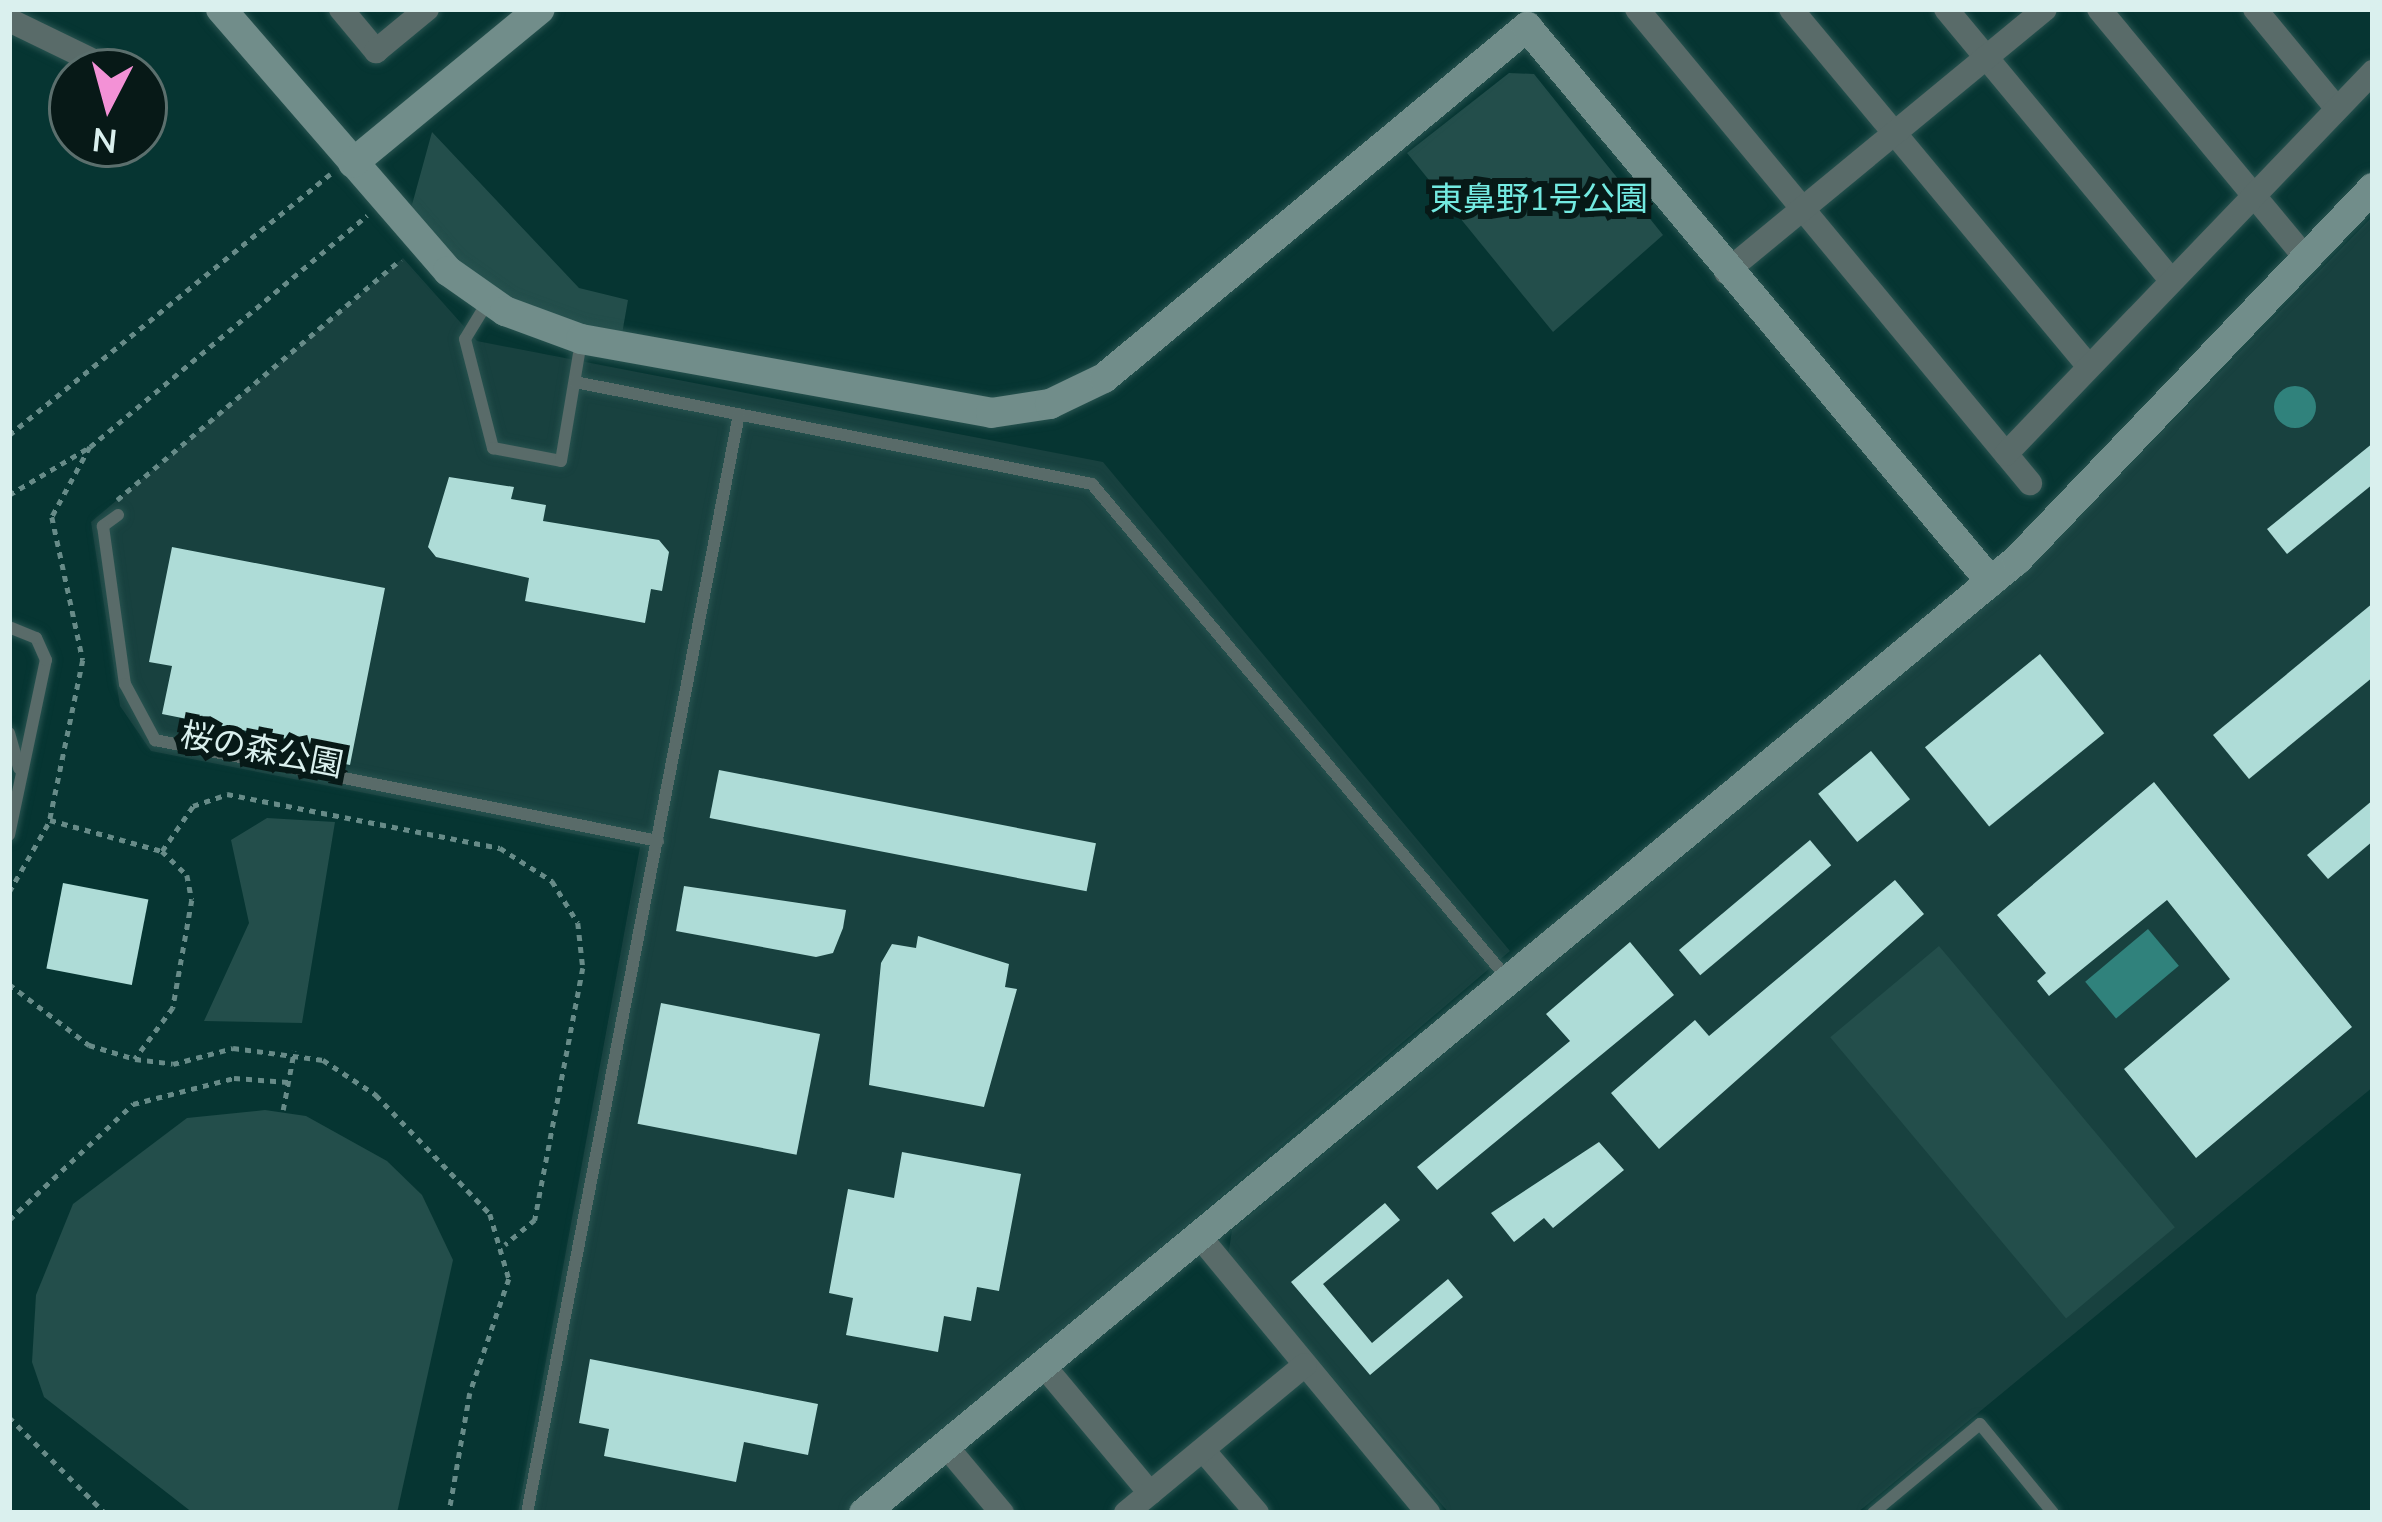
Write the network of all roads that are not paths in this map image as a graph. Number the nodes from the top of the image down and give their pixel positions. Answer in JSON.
{"nodes":[{"id":1,"x":221,"y":9,"type":"edge"},
{"id":2,"x":341,"y":9,"type":"edge"},
{"id":3,"x":427,"y":9,"type":"edge"},
{"id":4,"x":540,"y":9,"type":"edge"},
{"id":5,"x":1636,"y":9,"type":"edge"},
{"id":6,"x":1791,"y":9,"type":"edge"},
{"id":7,"x":1946,"y":9,"type":"edge"},
{"id":8,"x":2044,"y":9,"type":"edge"},
{"id":9,"x":2099,"y":9,"type":"edge"},
{"id":10,"x":2254,"y":9,"type":"edge"},
{"id":11,"x":1519,"y":18,"type":"edge"},
{"id":12,"x":9,"y":20,"type":"edge"},
{"id":13,"x":67,"y":48,"type":"edge"},
{"id":14,"x":1986,"y":58,"type":"junction"},
{"id":15,"x":2373,"y":72,"type":"edge"},
{"id":16,"x":2337,"y":109,"type":"junction"},
{"id":17,"x":1894,"y":133,"type":"junction"},
{"id":18,"x":347,"y":174,"type":"junction"},
{"id":19,"x":2373,"y":188,"type":"edge"},
{"id":20,"x":2253,"y":194,"type":"junction"},
{"id":21,"x":1802,"y":208,"type":"junction"},
{"id":22,"x":2304,"y":256,"type":"junction"},
{"id":23,"x":1726,"y":272,"type":"junction"},
{"id":24,"x":2170,"y":280,"type":"junction"},
{"id":25,"x":488,"y":302,"type":"junction"},
{"id":26,"x":581,"y":339,"type":"junction"},
{"id":27,"x":2088,"y":365,"type":"junction"},
{"id":28,"x":575,"y":382,"type":"junction"},
{"id":29,"x":739,"y":414,"type":"junction"},
{"id":30,"x":2006,"y":454,"type":"junction"},
{"id":31,"x":2030,"y":483,"type":"dead end"},
{"id":32,"x":113,"y":511,"type":"road end"},
{"id":33,"x":1990,"y":582,"type":"junction"},
{"id":34,"x":11,"y":628,"type":"edge"},
{"id":35,"x":9,"y":733,"type":"edge"},
{"id":36,"x":16,"y":800,"type":"junction"},
{"id":37,"x":9,"y":835,"type":"edge"},
{"id":38,"x":658,"y":842,"type":"junction"},
{"id":39,"x":1507,"y":978,"type":"junction"},
{"id":40,"x":1200,"y":1237,"type":"junction"},
{"id":41,"x":1043,"y":1365,"type":"junction"},
{"id":42,"x":1305,"y":1365,"type":"junction"},
{"id":43,"x":945,"y":1445,"type":"junction"},
{"id":44,"x":1203,"y":1450,"type":"junction"},
{"id":45,"x":1150,"y":1493,"type":"junction"},
{"id":46,"x":527,"y":1513,"type":"edge"},
{"id":47,"x":865,"y":1513,"type":"edge"},
{"id":48,"x":1002,"y":1513,"type":"edge"},
{"id":49,"x":1126,"y":1513,"type":"edge"},
{"id":50,"x":1257,"y":1513,"type":"edge"},
{"id":51,"x":1428,"y":1513,"type":"edge"},
{"id":52,"x":1873,"y":1513,"type":"edge"},
{"id":53,"x":2053,"y":1513,"type":"edge"}],
"edges":[{"from":1,"to":18,"type":"street"},
{"from":2,"to":3,"type":"street"},
{"from":4,"to":18,"type":"street"},
{"from":5,"to":21,"type":"street"},
{"from":6,"to":17,"type":"street"},
{"from":7,"to":14,"type":"street"},
{"from":8,"to":14,"type":"street"},
{"from":9,"to":20,"type":"street"},
{"from":10,"to":16,"type":"street"},
{"from":11,"to":23,"type":"street"},
{"from":11,"to":26,"type":"street"},
{"from":12,"to":13,"type":"street"},
{"from":14,"to":17,"type":"street"},
{"from":14,"to":24,"type":"street"},
{"from":15,"to":16,"type":"street"},
{"from":16,"to":20,"type":"street"},
{"from":17,"to":21,"type":"street"},
{"from":17,"to":27,"type":"street"},
{"from":18,"to":25,"type":"street"},
{"from":19,"to":22,"type":"street"},
{"from":20,"to":22,"type":"street"},
{"from":20,"to":24,"type":"street"},
{"from":21,"to":23,"type":"street"},
{"from":21,"to":30,"type":"street"},
{"from":22,"to":33,"type":"street"},
{"from":23,"to":33,"type":"street"},
{"from":24,"to":27,"type":"street"},
{"from":25,"to":26,"type":"street"},
{"from":25,"to":28,"type":"lane"},
{"from":26,"to":28,"type":"lane"},
{"from":27,"to":30,"type":"street"},
{"from":28,"to":29,"type":"lane"},
{"from":29,"to":38,"type":"lane"},
{"from":29,"to":39,"type":"lane"},
{"from":30,"to":31,"type":"street"},
{"from":32,"to":38,"type":"lane"},
{"from":33,"to":39,"type":"street"},
{"from":34,"to":36,"type":"lane"},
{"from":35,"to":36,"type":"lane"},
{"from":36,"to":37,"type":"lane"},
{"from":38,"to":46,"type":"lane"},
{"from":39,"to":40,"type":"street"},
{"from":40,"to":41,"type":"street"},
{"from":40,"to":42,"type":"street"},
{"from":41,"to":43,"type":"street"},
{"from":41,"to":45,"type":"street"},
{"from":42,"to":44,"type":"street"},
{"from":42,"to":51,"type":"street"},
{"from":43,"to":47,"type":"street"},
{"from":43,"to":48,"type":"street"},
{"from":44,"to":45,"type":"street"},
{"from":44,"to":50,"type":"street"},
{"from":45,"to":49,"type":"street"},
{"from":52,"to":53,"type":"lane"}]}
